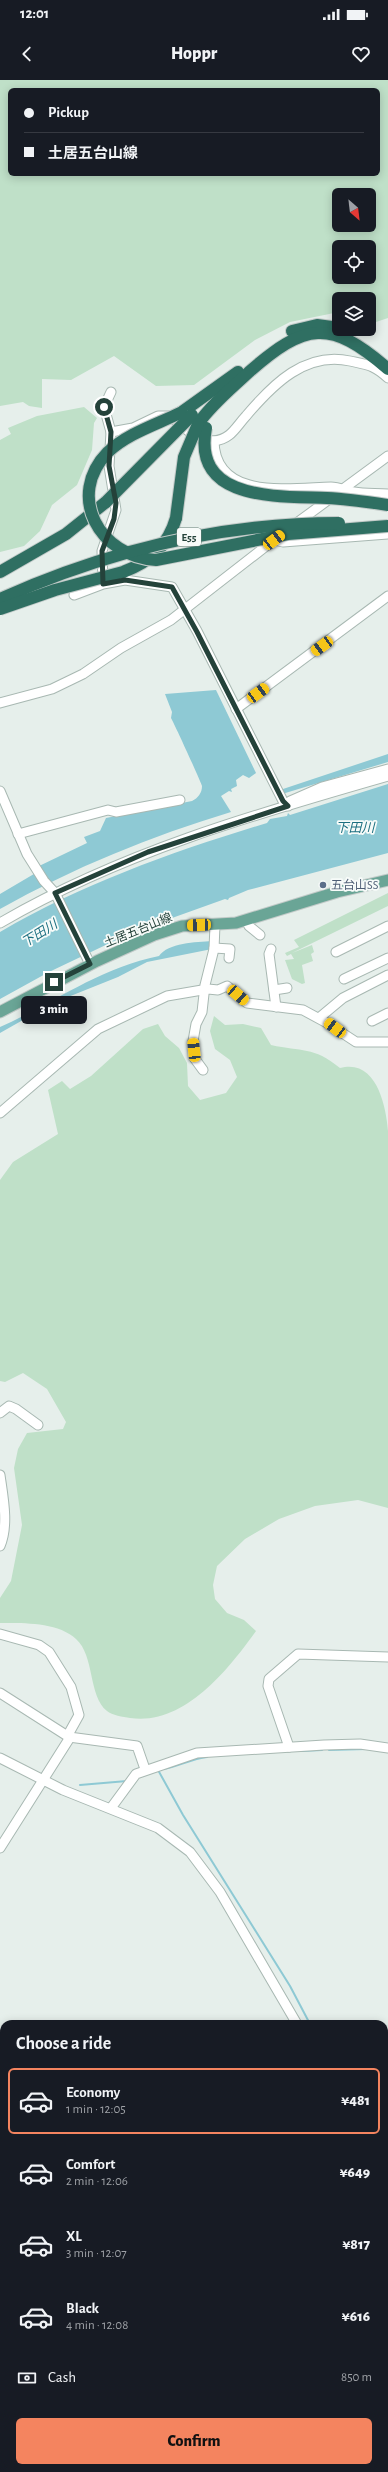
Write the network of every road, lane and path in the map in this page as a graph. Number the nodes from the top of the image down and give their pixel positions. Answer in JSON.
{"nodes":[{"id":1,"x":332,"y":328,"type":"edge"},
{"id":2,"x":354,"y":336,"type":"edge"},
{"id":3,"x":370,"y":348,"type":"junction"},
{"id":4,"x":388,"y":359,"type":"edge"},
{"id":5,"x":388,"y":369,"type":"edge"},
{"id":6,"x":388,"y":378,"type":"edge"},
{"id":7,"x":111,"y":392,"type":"dead end"},
{"id":8,"x":195,"y":420,"type":"junction"},
{"id":9,"x":111,"y":432,"type":"junction"},
{"id":10,"x":214,"y":441,"type":"junction"},
{"id":11,"x":388,"y":456,"type":"edge"},
{"id":12,"x":342,"y":489,"type":"junction"},
{"id":13,"x":388,"y":494,"type":"edge"},
{"id":14,"x":388,"y":505,"type":"edge"},
{"id":15,"x":388,"y":525,"type":"edge"},
{"id":16,"x":388,"y":534,"type":"edge"},
{"id":17,"x":274,"y":540,"type":"junction"},
{"id":18,"x":0,"y":572,"type":"edge"},
{"id":19,"x":103,"y":584,"type":"junction"},
{"id":20,"x":74,"y":594,"type":"dead end"},
{"id":21,"x":388,"y":596,"type":"edge"},
{"id":22,"x":0,"y":599,"type":"edge"},
{"id":23,"x":0,"y":609,"type":"edge"},
{"id":24,"x":185,"y":610,"type":"junction"},
{"id":25,"x":0,"y":703,"type":"edge"},
{"id":26,"x":236,"y":708,"type":"junction"},
{"id":27,"x":388,"y":768,"type":"edge"},
{"id":28,"x":388,"y":776,"type":"edge"},
{"id":29,"x":0,"y":791,"type":"edge"},
{"id":30,"x":180,"y":800,"type":"dead end"},
{"id":31,"x":288,"y":806,"type":"junction"},
{"id":32,"x":18,"y":834,"type":"junction"},
{"id":33,"x":388,"y":880,"type":"edge"},
{"id":34,"x":55,"y":894,"type":"junction"},
{"id":35,"x":246,"y":920,"type":"junction"},
{"id":36,"x":0,"y":923,"type":"edge"},
{"id":37,"x":215,"y":925,"type":"junction"},
{"id":38,"x":388,"y":926,"type":"edge"},
{"id":39,"x":260,"y":935,"type":"dead end"},
{"id":40,"x":214,"y":948,"type":"junction"},
{"id":41,"x":271,"y":949,"type":"dead end"},
{"id":42,"x":336,"y":952,"type":"dead end"},
{"id":43,"x":229,"y":958,"type":"dead end"},
{"id":44,"x":388,"y":958,"type":"edge"},
{"id":45,"x":89,"y":962,"type":"junction"},
{"id":46,"x":388,"y":975,"type":"edge"},
{"id":47,"x":344,"y":979,"type":"dead end"},
{"id":48,"x":286,"y":988,"type":"dead end"},
{"id":49,"x":205,"y":990,"type":"junction"},
{"id":50,"x":274,"y":990,"type":"junction"},
{"id":51,"x":276,"y":1007,"type":"junction"},
{"id":52,"x":0,"y":1012,"type":"edge"},
{"id":53,"x":388,"y":1013,"type":"edge"},
{"id":54,"x":319,"y":1018,"type":"junction"},
{"id":55,"x":372,"y":1021,"type":"dead end"},
{"id":56,"x":388,"y":1042,"type":"edge"},
{"id":57,"x":203,"y":1070,"type":"dead end"},
{"id":58,"x":0,"y":1113,"type":"edge"},
{"id":59,"x":0,"y":1413,"type":"edge"},
{"id":60,"x":38,"y":1425,"type":"dead end"},
{"id":61,"x":0,"y":1475,"type":"edge"},
{"id":62,"x":0,"y":1546,"type":"edge"},
{"id":63,"x":0,"y":1634,"type":"edge"},
{"id":64,"x":388,"y":1657,"type":"edge"},
{"id":65,"x":0,"y":1693,"type":"edge"},
{"id":66,"x":69,"y":1737,"type":"junction"},
{"id":67,"x":289,"y":1746,"type":"junction"},
{"id":68,"x":388,"y":1748,"type":"edge"},
{"id":69,"x":0,"y":1758,"type":"edge"},
{"id":70,"x":145,"y":1770,"type":"junction"},
{"id":71,"x":43,"y":1779,"type":"junction"},
{"id":72,"x":111,"y":1808,"type":"junction"},
{"id":73,"x":0,"y":1848,"type":"edge"},
{"id":74,"x":294,"y":2020,"type":"edge"}],
"edges":[{"from":1,"to":8,"type":"highway"},
{"from":2,"to":3,"type":"highway"},
{"from":3,"to":4,"type":"highway"},
{"from":3,"to":5,"type":"highway"},
{"from":3,"to":8,"type":"highway"},
{"from":6,"to":10,"type":"street"},
{"from":7,"to":9,"type":"street"},
{"from":8,"to":14,"type":"highway","bridge":true},
{"from":8,"to":15,"type":"highway","bridge":true},
{"from":8,"to":18,"type":"highway","bridge":true},
{"from":8,"to":23,"type":"highway","bridge":true},
{"from":9,"to":10,"type":"street"},
{"from":9,"to":19,"type":"street"},
{"from":10,"to":12,"type":"street"},
{"from":11,"to":12,"type":"street"},
{"from":12,"to":13,"type":"street"},
{"from":12,"to":17,"type":"street"},
{"from":15,"to":22,"type":"highway","number":"E55","bridge":true},
{"from":16,"to":17,"type":"street"},
{"from":17,"to":24,"type":"street"},
{"from":19,"to":20,"type":"street"},
{"from":19,"to":24,"type":"street"},
{"from":21,"to":26,"type":"street"},
{"from":24,"to":25,"type":"street"},
{"from":24,"to":26,"type":"street"},
{"from":26,"to":31,"type":"street"},
{"from":27,"to":31,"type":"street"},
{"from":28,"to":31,"type":"street"},
{"from":29,"to":32,"type":"street"},
{"from":30,"to":32,"type":"street"},
{"from":31,"to":34,"type":"street"},
{"from":32,"to":34,"type":"street"},
{"from":33,"to":35,"type":"main road","name":"土居五台山線"},
{"from":34,"to":36,"type":"street"},
{"from":34,"to":45,"type":"street"},
{"from":35,"to":37,"type":"main road","name":"土居五台山線"},
{"from":35,"to":39,"type":"street"},
{"from":37,"to":40,"type":"street"},
{"from":37,"to":45,"type":"main road","name":"土居五台山線"},
{"from":38,"to":42,"type":"street"},
{"from":40,"to":43,"type":"street"},
{"from":40,"to":49,"type":"street"},
{"from":41,"to":50,"type":"street"},
{"from":44,"to":47,"type":"street"},
{"from":45,"to":52,"type":"main road","name":"土居五台山線"},
{"from":46,"to":54,"type":"street"},
{"from":48,"to":50,"type":"street"},
{"from":49,"to":51,"type":"street"},
{"from":49,"to":57,"type":"street"},
{"from":49,"to":58,"type":"street"},
{"from":50,"to":51,"type":"street"},
{"from":51,"to":54,"type":"street"},
{"from":53,"to":55,"type":"street"},
{"from":54,"to":56,"type":"street"},
{"from":59,"to":60,"type":"street"},
{"from":61,"to":62,"type":"street"},
{"from":63,"to":66,"type":"street"},
{"from":64,"to":67,"type":"street"},
{"from":65,"to":66,"type":"street"},
{"from":66,"to":70,"type":"street"},
{"from":66,"to":71,"type":"street"},
{"from":67,"to":68,"type":"street"},
{"from":67,"to":70,"type":"street"},
{"from":69,"to":71,"type":"street"},
{"from":70,"to":72,"type":"street"},
{"from":71,"to":72,"type":"street"},
{"from":71,"to":73,"type":"street"},
{"from":72,"to":74,"type":"street"}]}
